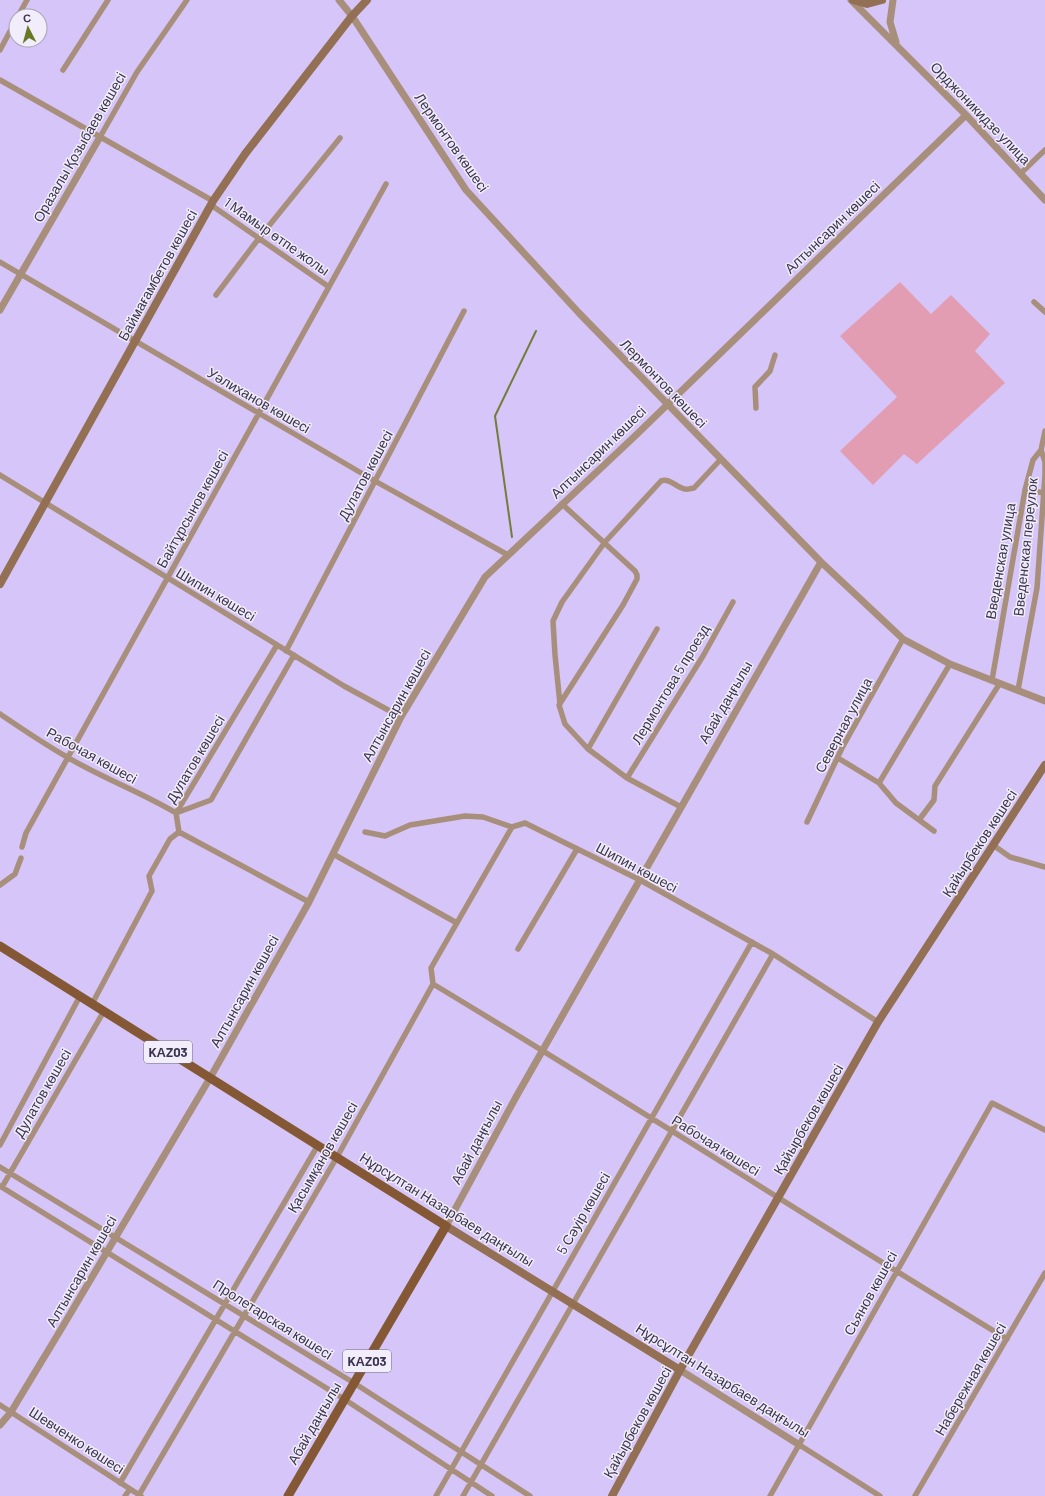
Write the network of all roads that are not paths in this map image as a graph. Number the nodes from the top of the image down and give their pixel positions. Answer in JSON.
{"nodes":[{"id":1,"x":108,"y":0,"type":"edge"},
{"id":2,"x":186,"y":0,"type":"edge"},
{"id":3,"x":339,"y":0,"type":"edge"},
{"id":4,"x":367,"y":0,"type":"edge"},
{"id":5,"x":852,"y":0,"type":"edge"},
{"id":6,"x":882,"y":0,"type":"edge"},
{"id":7,"x":893,"y":0,"type":"edge"},
{"id":8,"x":352,"y":16,"type":"junction"},
{"id":9,"x":8,"y":35,"type":"edge"},
{"id":10,"x":897,"y":44,"type":"junction"},
{"id":11,"x":0,"y":50,"type":"edge"},
{"id":12,"x":63,"y":70,"type":"dead end"},
{"id":13,"x":0,"y":80,"type":"edge"},
{"id":14,"x":966,"y":115,"type":"junction"},
{"id":15,"x":100,"y":137,"type":"junction"},
{"id":16,"x":340,"y":138,"type":"dead end"},
{"id":17,"x":1045,"y":150,"type":"edge"},
{"id":18,"x":1021,"y":173,"type":"junction"},
{"id":19,"x":386,"y":184,"type":"dead end"},
{"id":20,"x":1045,"y":200,"type":"edge"},
{"id":21,"x":212,"y":203,"type":"junction"},
{"id":22,"x":259,"y":238,"type":"junction"},
{"id":23,"x":0,"y":262,"type":"edge"},
{"id":24,"x":20,"y":275,"type":"junction"},
{"id":25,"x":329,"y":287,"type":"junction"},
{"id":26,"x":216,"y":295,"type":"dead end"},
{"id":27,"x":1034,"y":302,"type":"dead end"},
{"id":28,"x":0,"y":310,"type":"edge"},
{"id":29,"x":464,"y":311,"type":"dead end"},
{"id":30,"x":1045,"y":312,"type":"edge"},
{"id":31,"x":134,"y":341,"type":"junction"},
{"id":32,"x":775,"y":354,"type":"dead end"},
{"id":33,"x":666,"y":404,"type":"junction"},
{"id":34,"x":756,"y":408,"type":"dead end"},
{"id":35,"x":259,"y":413,"type":"junction"},
{"id":36,"x":1045,"y":431,"type":"edge"},
{"id":37,"x":1041,"y":450,"type":"junction"},
{"id":38,"x":721,"y":459,"type":"junction"},
{"id":39,"x":0,"y":475,"type":"edge"},
{"id":40,"x":375,"y":481,"type":"junction"},
{"id":41,"x":1025,"y":490,"type":"junction"},
{"id":42,"x":1044,"y":492,"type":"edge"},
{"id":43,"x":45,"y":503,"type":"junction"},
{"id":44,"x":562,"y":504,"type":"junction"},
{"id":45,"x":605,"y":542,"type":"junction"},
{"id":46,"x":508,"y":555,"type":"junction"},
{"id":47,"x":821,"y":562,"type":"junction"},
{"id":48,"x":167,"y":578,"type":"junction"},
{"id":49,"x":0,"y":584,"type":"edge"},
{"id":50,"x":733,"y":602,"type":"dead end"},
{"id":51,"x":657,"y":629,"type":"dead end"},
{"id":52,"x":903,"y":639,"type":"junction"},
{"id":53,"x":277,"y":645,"type":"junction"},
{"id":54,"x":286,"y":651,"type":"junction"},
{"id":55,"x":294,"y":655,"type":"junction"},
{"id":56,"x":950,"y":664,"type":"junction"},
{"id":57,"x":992,"y":680,"type":"junction"},
{"id":58,"x":1000,"y":683,"type":"junction"},
{"id":59,"x":1018,"y":690,"type":"junction"},
{"id":60,"x":1045,"y":701,"type":"edge"},
{"id":61,"x":559,"y":704,"type":"junction"},
{"id":62,"x":0,"y":714,"type":"edge"},
{"id":63,"x":402,"y":717,"type":"junction"},
{"id":64,"x":588,"y":749,"type":"junction"},
{"id":65,"x":67,"y":758,"type":"junction"},
{"id":66,"x":838,"y":758,"type":"junction"},
{"id":67,"x":1045,"y":766,"type":"edge"},
{"id":68,"x":627,"y":778,"type":"junction"},
{"id":69,"x":879,"y":783,"type":"junction"},
{"id":70,"x":681,"y":807,"type":"junction"},
{"id":71,"x":176,"y":815,"type":"junction"},
{"id":72,"x":919,"y":820,"type":"junction"},
{"id":73,"x":807,"y":822,"type":"dead end"},
{"id":74,"x":512,"y":827,"type":"junction"},
{"id":75,"x":179,"y":829,"type":"junction"},
{"id":76,"x":934,"y":831,"type":"dead end"},
{"id":77,"x":365,"y":832,"type":"dead end"},
{"id":78,"x":993,"y":845,"type":"junction"},
{"id":79,"x":22,"y":847,"type":"dead end"},
{"id":80,"x":577,"y":849,"type":"junction"},
{"id":81,"x":333,"y":854,"type":"junction"},
{"id":82,"x":21,"y":858,"type":"dead end"},
{"id":83,"x":1045,"y":867,"type":"edge"},
{"id":84,"x":640,"y":880,"type":"junction"},
{"id":85,"x":0,"y":885,"type":"edge"},
{"id":86,"x":310,"y":902,"type":"junction"},
{"id":87,"x":457,"y":923,"type":"junction"},
{"id":88,"x":752,"y":942,"type":"junction"},
{"id":89,"x":0,"y":946,"type":"edge"},
{"id":90,"x":518,"y":948,"type":"dead end"},
{"id":91,"x":773,"y":954,"type":"junction"},
{"id":92,"x":433,"y":984,"type":"junction"},
{"id":93,"x":80,"y":996,"type":"junction"},
{"id":94,"x":92,"y":1004,"type":"junction"},
{"id":95,"x":104,"y":1011,"type":"junction"},
{"id":96,"x":878,"y":1022,"type":"junction"},
{"id":97,"x":543,"y":1050,"type":"junction"},
{"id":98,"x":210,"y":1078,"type":"junction"},
{"id":99,"x":651,"y":1119,"type":"junction"},
{"id":100,"x":1045,"y":1130,"type":"edge"},
{"id":101,"x":672,"y":1132,"type":"junction"},
{"id":102,"x":0,"y":1145,"type":"edge"},
{"id":103,"x":318,"y":1145,"type":"junction"},
{"id":104,"x":337,"y":1157,"type":"junction"},
{"id":105,"x":0,"y":1167,"type":"edge"},
{"id":106,"x":10,"y":1173,"type":"junction"},
{"id":107,"x":1,"y":1187,"type":"edge"},
{"id":108,"x":778,"y":1197,"type":"junction"},
{"id":109,"x":446,"y":1226,"type":"junction"},
{"id":110,"x":115,"y":1237,"type":"junction"},
{"id":111,"x":106,"y":1252,"type":"junction"},
{"id":112,"x":896,"y":1272,"type":"junction"},
{"id":113,"x":1045,"y":1273,"type":"edge"},
{"id":114,"x":553,"y":1291,"type":"junction"},
{"id":115,"x":225,"y":1304,"type":"junction"},
{"id":116,"x":573,"y":1304,"type":"junction"},
{"id":117,"x":244,"y":1316,"type":"junction"},
{"id":118,"x":216,"y":1320,"type":"junction"},
{"id":119,"x":234,"y":1331,"type":"junction"},
{"id":120,"x":1007,"y":1339,"type":"junction"},
{"id":121,"x":680,"y":1370,"type":"junction"},
{"id":122,"x":354,"y":1383,"type":"junction"},
{"id":123,"x":344,"y":1399,"type":"junction"},
{"id":124,"x":0,"y":1405,"type":"edge"},
{"id":125,"x":11,"y":1412,"type":"junction"},
{"id":126,"x":0,"y":1425,"type":"edge"},
{"id":127,"x":798,"y":1444,"type":"junction"},
{"id":128,"x":461,"y":1452,"type":"junction"},
{"id":129,"x":481,"y":1464,"type":"junction"},
{"id":130,"x":451,"y":1469,"type":"junction"},
{"id":131,"x":471,"y":1482,"type":"junction"},
{"id":132,"x":120,"y":1483,"type":"junction"},
{"id":133,"x":130,"y":1489,"type":"junction"},
{"id":134,"x":140,"y":1495,"type":"edge"},
{"id":135,"x":125,"y":1496,"type":"edge"},
{"id":136,"x":288,"y":1496,"type":"edge"},
{"id":137,"x":436,"y":1496,"type":"edge"},
{"id":138,"x":463,"y":1496,"type":"edge"},
{"id":139,"x":492,"y":1496,"type":"edge"},
{"id":140,"x":530,"y":1496,"type":"edge"},
{"id":141,"x":612,"y":1496,"type":"edge"},
{"id":142,"x":770,"y":1496,"type":"edge"},
{"id":143,"x":880,"y":1496,"type":"edge"},
{"id":144,"x":915,"y":1496,"type":"edge"}],
"edges":[{"from":1,"to":12,"type":"street"},
{"from":2,"to":15,"type":"street","name":"Оразалы Қозыбаев көшесі"},
{"from":3,"to":8,"type":"street","name":"Лермонтов көшесі"},
{"from":4,"to":8,"type":"main road","name":"Баймағамбетов көшесі"},
{"from":5,"to":6,"type":"main road"},
{"from":5,"to":10,"type":"street","name":"Орджоникидзе улица"},
{"from":7,"to":10,"type":"street"},
{"from":8,"to":21,"type":"main road","name":"Баймағамбетов көшесі"},
{"from":8,"to":33,"type":"street","name":"Лермонтов көшесі"},
{"from":9,"to":11,"type":"street"},
{"from":10,"to":14,"type":"street","name":"Орджоникидзе улица"},
{"from":13,"to":15,"type":"street","name":"1 Мамыр өтпе жолы"},
{"from":14,"to":18,"type":"street","name":"Орджоникидзе улица"},
{"from":14,"to":33,"type":"street","name":"Алтынсарин көшесі"},
{"from":15,"to":21,"type":"street","name":"1 Мамыр өтпе жолы"},
{"from":15,"to":24,"type":"street","name":"Оразалы Қозыбаев көшесі"},
{"from":16,"to":22,"type":"street"},
{"from":17,"to":18,"type":"street"},
{"from":18,"to":20,"type":"street","name":"Орджоникидзе улица"},
{"from":19,"to":25,"type":"street","name":"Байтұрсынов көшесі"},
{"from":21,"to":22,"type":"street","name":"1 Мамыр өтпе жолы"},
{"from":21,"to":31,"type":"main road","name":"Баймағамбетов көшесі"},
{"from":22,"to":25,"type":"street","name":"1 Мамыр өтпе жолы"},
{"from":22,"to":26,"type":"street"},
{"from":23,"to":24,"type":"street","name":"Уәлиханов көшесі"},
{"from":24,"to":28,"type":"street","name":"Оразалы Қозыбаев көшесі"},
{"from":24,"to":31,"type":"street","name":"Уәлиханов көшесі"},
{"from":25,"to":35,"type":"street","name":"Байтұрсынов көшесі"},
{"from":27,"to":30,"type":"street"},
{"from":29,"to":40,"type":"street","name":"Дулатов көшесі"},
{"from":31,"to":35,"type":"street","name":"Уәлиханов көшесі"},
{"from":31,"to":43,"type":"main road","name":"Баймағамбетов көшесі"},
{"from":32,"to":34,"type":"street"},
{"from":33,"to":38,"type":"street","name":"Лермонтов көшесі"},
{"from":33,"to":44,"type":"street","name":"Алтынсарин көшесі"},
{"from":35,"to":40,"type":"street","name":"Уәлиханов көшесі"},
{"from":35,"to":48,"type":"street","name":"Байтұрсынов көшесі"},
{"from":36,"to":37,"type":"street","name":"Введенская переулок"},
{"from":37,"to":41,"type":"street","name":"Введенская улица"},
{"from":37,"to":42,"type":"street","name":"Введенская переулок"},
{"from":38,"to":45,"type":"street"},
{"from":38,"to":47,"type":"street","name":"Лермонтов көшесі"},
{"from":39,"to":43,"type":"street","name":"Шипин көшесі"},
{"from":40,"to":46,"type":"street","name":"Уәлиханов көшесі"},
{"from":40,"to":54,"type":"street","name":"Дулатов көшесі"},
{"from":41,"to":42,"type":"street"},
{"from":41,"to":57,"type":"street","name":"Введенская улица"},
{"from":42,"to":59,"type":"street","name":"Введенская переулок"},
{"from":43,"to":48,"type":"street","name":"Шипин көшесі"},
{"from":43,"to":49,"type":"main road","name":"Баймағамбетов көшесі"},
{"from":44,"to":45,"type":"street"},
{"from":44,"to":46,"type":"street","name":"Алтынсарин көшесі"},
{"from":45,"to":61,"type":"street"},
{"from":45,"to":61,"type":"street"},
{"from":46,"to":63,"type":"street","name":"Алтынсарин көшесі"},
{"from":47,"to":52,"type":"street","name":"Лермонтов көшесі"},
{"from":47,"to":70,"type":"street","name":"Абай даңғылы"},
{"from":48,"to":53,"type":"street","name":"Шипин көшесі"},
{"from":48,"to":65,"type":"street","name":"Байтұрсынов көшесі"},
{"from":50,"to":68,"type":"street","name":"Лермонтова 5 проезд"},
{"from":51,"to":64,"type":"street"},
{"from":52,"to":56,"type":"street","name":"Лермонтов көшесі"},
{"from":52,"to":66,"type":"street","name":"Северная улица"},
{"from":53,"to":54,"type":"street","name":"Шипин көшесі"},
{"from":53,"to":71,"type":"street","name":"Дулатов көшесі"},
{"from":54,"to":55,"type":"street","name":"Шипин көшесі"},
{"from":55,"to":63,"type":"street","name":"Шипин көшесі"},
{"from":55,"to":71,"type":"street","name":"Дулатов көшесі"},
{"from":56,"to":57,"type":"street","name":"Лермонтов көшесі"},
{"from":56,"to":69,"type":"street"},
{"from":57,"to":58,"type":"street","name":"Лермонтов көшесі"},
{"from":58,"to":59,"type":"street","name":"Лермонтов көшесі"},
{"from":58,"to":72,"type":"street"},
{"from":59,"to":60,"type":"street","name":"Лермонтов көшесі"},
{"from":61,"to":64,"type":"street"},
{"from":62,"to":65,"type":"street","name":"Рабочая көшесі"},
{"from":63,"to":81,"type":"street","name":"Алтынсарин көшесі"},
{"from":64,"to":68,"type":"street"},
{"from":65,"to":71,"type":"street","name":"Рабочая көшесі"},
{"from":65,"to":79,"type":"street","name":"Байтұрсынов көшесі"},
{"from":66,"to":69,"type":"street"},
{"from":66,"to":73,"type":"street","name":"Северная улица"},
{"from":67,"to":78,"type":"main road","name":"Қайырбеков көшесі"},
{"from":68,"to":70,"type":"street"},
{"from":69,"to":72,"type":"street"},
{"from":70,"to":84,"type":"street","name":"Абай даңғылы"},
{"from":71,"to":75,"type":"street"},
{"from":72,"to":76,"type":"street"},
{"from":74,"to":77,"type":"street","name":"Шипин көшесі"},
{"from":74,"to":80,"type":"street","name":"Шипин көшесі"},
{"from":74,"to":87,"type":"street","name":"Қасымқанов көшесі"},
{"from":75,"to":86,"type":"street"},
{"from":75,"to":94,"type":"street"},
{"from":78,"to":83,"type":"street"},
{"from":78,"to":96,"type":"main road","name":"Қайырбеков көшесі"},
{"from":80,"to":84,"type":"street","name":"Шипин көшесі"},
{"from":80,"to":90,"type":"street"},
{"from":81,"to":86,"type":"street","name":"Алтынсарин көшесі"},
{"from":81,"to":87,"type":"street"},
{"from":82,"to":85,"type":"street"},
{"from":84,"to":88,"type":"street","name":"Шипин көшесі"},
{"from":84,"to":97,"type":"street","name":"Абай даңғылы"},
{"from":86,"to":98,"type":"street","name":"Алтынсарин көшесі"},
{"from":87,"to":92,"type":"street","name":"Қасымқанов көшесі"},
{"from":88,"to":91,"type":"street","name":"Шипин көшесі"},
{"from":88,"to":99,"type":"street","name":"5 Сәуір көшесі"},
{"from":89,"to":93,"type":"main road","name":"Нұрсұлтан Назарбаев даңғылы","number":"KАZ03"},
{"from":91,"to":96,"type":"street","name":"Шипин көшесі"},
{"from":91,"to":101,"type":"street"},
{"from":92,"to":97,"type":"street","name":"Рабочая көшесі"},
{"from":92,"to":104,"type":"street","name":"Қасымқанов көшесі"},
{"from":93,"to":94,"type":"main road","name":"Нұрсұлтан Назарбаев даңғылы","number":"KАZ03"},
{"from":93,"to":102,"type":"street","name":"Дулатов көшесі"},
{"from":94,"to":95,"type":"main road","name":"Нұрсұлтан Назарбаев даңғылы","number":"KАZ03"},
{"from":95,"to":98,"type":"main road","name":"Нұрсұлтан Назарбаев даңғылы","number":"KАZ03"},
{"from":95,"to":106,"type":"street","name":"Дулатов көшесі"},
{"from":96,"to":108,"type":"main road","name":"Қайырбеков көшесі"},
{"from":97,"to":99,"type":"street","name":"Рабочая көшесі"},
{"from":97,"to":109,"type":"street","name":"Абай даңғылы"},
{"from":98,"to":103,"type":"main road","name":"Нұрсұлтан Назарбаев даңғылы","number":"KАZ03"},
{"from":98,"to":110,"type":"street","name":"Алтынсарин көшесі"},
{"from":99,"to":101,"type":"street","name":"Рабочая көшесі"},
{"from":99,"to":114,"type":"street","name":"5 Сәуір көшесі"},
{"from":100,"to":112,"type":"street","name":"Сьянов көшесі"},
{"from":101,"to":108,"type":"street","name":"Рабочая көшесі"},
{"from":101,"to":116,"type":"street"},
{"from":103,"to":104,"type":"main road","name":"Нұрсұлтан Назарбаев даңғылы","number":"KАZ03"},
{"from":103,"to":115,"type":"street","name":"Қасымқанов көшесі"},
{"from":104,"to":109,"type":"main road","name":"Нұрсұлтан Назарбаев даңғылы","number":"KАZ03"},
{"from":104,"to":117,"type":"street","name":"Қасымқанов көшесі"},
{"from":105,"to":106,"type":"street","name":"Пролетарская көшесі"},
{"from":106,"to":107,"type":"street","name":"Дулатов көшесі"},
{"from":106,"to":110,"type":"street","name":"Пролетарская көшесі"},
{"from":107,"to":111,"type":"street"},
{"from":108,"to":112,"type":"street","name":"Рабочая көшесі"},
{"from":108,"to":121,"type":"main road","name":"Қайырбеков көшесі"},
{"from":109,"to":114,"type":"main road","name":"Нұрсұлтан Назарбаев даңғылы"},
{"from":109,"to":122,"type":"main road","name":"Абай даңғылы","number":"KАZ03"},
{"from":110,"to":111,"type":"street","name":"Алтынсарин көшесі"},
{"from":110,"to":115,"type":"street","name":"Пролетарская көшесі"},
{"from":111,"to":118,"type":"street"},
{"from":111,"to":125,"type":"street","name":"Алтынсарин көшесі"},
{"from":112,"to":120,"type":"street","name":"Рабочая көшесі"},
{"from":112,"to":127,"type":"street","name":"Сьянов көшесі"},
{"from":113,"to":120,"type":"street","name":"Набережная көшесі"},
{"from":114,"to":116,"type":"main road","name":"Нұрсұлтан Назарбаев даңғылы"},
{"from":114,"to":128,"type":"street","name":"5 Сәуір көшесі"},
{"from":115,"to":117,"type":"street","name":"Пролетарская көшесі"},
{"from":115,"to":118,"type":"street","name":"Қасымқанов көшесі"},
{"from":116,"to":121,"type":"main road","name":"Нұрсұлтан Назарбаев даңғылы"},
{"from":116,"to":129,"type":"street"},
{"from":117,"to":119,"type":"street","name":"Қасымқанов көшесі"},
{"from":117,"to":122,"type":"street","name":"Пролетарская көшесі"},
{"from":118,"to":119,"type":"street"},
{"from":118,"to":132,"type":"street","name":"Қасымқанов көшесі"},
{"from":119,"to":123,"type":"street"},
{"from":119,"to":134,"type":"street","name":"Қасымқанов көшесі"},
{"from":120,"to":144,"type":"street","name":"Набережная көшесі"},
{"from":121,"to":127,"type":"street","name":"Нұрсұлтан Назарбаев даңғылы"},
{"from":121,"to":141,"type":"main road","name":"Қайырбеков көшесі"},
{"from":122,"to":123,"type":"main road","name":"Абай даңғылы","number":"KАZ03"},
{"from":122,"to":128,"type":"street","name":"Пролетарская көшесі"},
{"from":123,"to":130,"type":"street"},
{"from":123,"to":136,"type":"main road","name":"Абай даңғылы","number":"KАZ03"},
{"from":124,"to":125,"type":"street","name":"Шевченко көшесі"},
{"from":125,"to":126,"type":"street","name":"Алтынсарин көшесі"},
{"from":125,"to":132,"type":"street","name":"Шевченко көшесі"},
{"from":127,"to":142,"type":"street","name":"Сьянов көшесі"},
{"from":127,"to":143,"type":"street","name":"Нұрсұлтан Назарбаев даңғылы"},
{"from":128,"to":129,"type":"street","name":"Пролетарская көшесі"},
{"from":128,"to":130,"type":"street","name":"5 Сәуір көшесі"},
{"from":129,"to":131,"type":"street"},
{"from":129,"to":140,"type":"street","name":"Пролетарская көшесі"},
{"from":130,"to":131,"type":"street"},
{"from":130,"to":137,"type":"street","name":"5 Сәуір көшесі"},
{"from":131,"to":138,"type":"street"},
{"from":131,"to":139,"type":"street"},
{"from":132,"to":133,"type":"street","name":"Шевченко көшесі"},
{"from":133,"to":134,"type":"street","name":"Шевченко көшесі"},
{"from":133,"to":135,"type":"street"}]}
